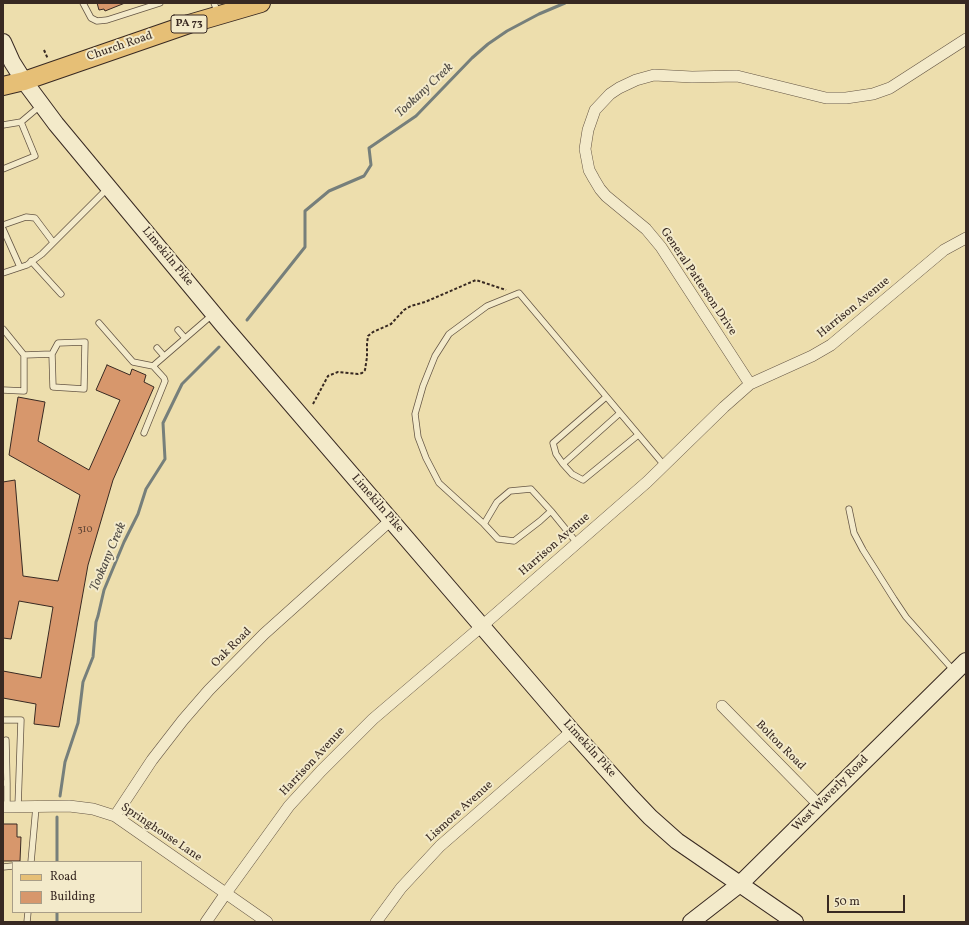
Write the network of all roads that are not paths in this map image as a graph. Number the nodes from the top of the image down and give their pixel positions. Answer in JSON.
{"nodes":[{"id":1,"x":83,"y":3,"type":"edge"},
{"id":2,"x":160,"y":3,"type":"edge"},
{"id":3,"x":261,"y":3,"type":"edge"},
{"id":4,"x":216,"y":9,"type":"edge"},
{"id":5,"x":966,"y":39,"type":"edge"},
{"id":6,"x":3,"y":42,"type":"edge"},
{"id":7,"x":24,"y":81,"type":"junction"},
{"id":8,"x":3,"y":86,"type":"edge"},
{"id":9,"x":41,"y":104,"type":"junction"},
{"id":10,"x":21,"y":122,"type":"junction"},
{"id":11,"x":3,"y":125,"type":"edge"},
{"id":12,"x":3,"y":169,"type":"edge"},
{"id":13,"x":109,"y":187,"type":"junction"},
{"id":14,"x":3,"y":225,"type":"edge"},
{"id":15,"x":3,"y":229,"type":"edge"},
{"id":16,"x":966,"y":238,"type":"edge"},
{"id":17,"x":53,"y":242,"type":"junction"},
{"id":18,"x":31,"y":262,"type":"junction"},
{"id":19,"x":20,"y":267,"type":"junction"},
{"id":20,"x":3,"y":273,"type":"edge"},
{"id":21,"x":61,"y":294,"type":"dead end"},
{"id":22,"x":214,"y":313,"type":"junction"},
{"id":23,"x":99,"y":323,"type":"dead end"},
{"id":24,"x":3,"y":329,"type":"edge"},
{"id":25,"x":178,"y":330,"type":"dead end"},
{"id":26,"x":186,"y":338,"type":"junction"},
{"id":27,"x":157,"y":348,"type":"dead end"},
{"id":28,"x":52,"y":354,"type":"junction"},
{"id":29,"x":24,"y":355,"type":"junction"},
{"id":30,"x":164,"y":356,"type":"junction"},
{"id":31,"x":153,"y":366,"type":"junction"},
{"id":32,"x":750,"y":384,"type":"junction"},
{"id":33,"x":3,"y":390,"type":"edge"},
{"id":34,"x":606,"y":397,"type":"junction"},
{"id":35,"x":620,"y":414,"type":"junction"},
{"id":36,"x":144,"y":433,"type":"dead end"},
{"id":37,"x":638,"y":435,"type":"junction"},
{"id":38,"x":563,"y":464,"type":"junction"},
{"id":39,"x":664,"y":465,"type":"junction"},
{"id":40,"x":849,"y":508,"type":"dead end"},
{"id":41,"x":551,"y":511,"type":"junction"},
{"id":42,"x":391,"y":520,"type":"junction"},
{"id":43,"x":484,"y":524,"type":"junction"},
{"id":44,"x":577,"y":543,"type":"junction"},
{"id":45,"x":482,"y":626,"type":"junction"},
{"id":46,"x":960,"y":666,"type":"edge"},
{"id":47,"x":722,"y":706,"type":"dead end"},
{"id":48,"x":3,"y":720,"type":"edge"},
{"id":49,"x":572,"y":731,"type":"junction"},
{"id":50,"x":6,"y":740,"type":"dead end"},
{"id":51,"x":5,"y":783,"type":"edge"},
{"id":52,"x":819,"y":805,"type":"junction"},
{"id":53,"x":9,"y":807,"type":"edge"},
{"id":54,"x":36,"y":807,"type":"junction"},
{"id":55,"x":115,"y":816,"type":"junction"},
{"id":56,"x":31,"y":861,"type":"edge"},
{"id":57,"x":740,"y":884,"type":"junction"},
{"id":58,"x":226,"y":892,"type":"junction"},
{"id":59,"x":206,"y":922,"type":"edge"},
{"id":60,"x":267,"y":922,"type":"edge"},
{"id":61,"x":376,"y":922,"type":"edge"},
{"id":62,"x":691,"y":922,"type":"edge"},
{"id":63,"x":795,"y":922,"type":"edge"}],
"edges":[{"from":1,"to":2,"type":"lane"},
{"from":3,"to":4,"type":"main road","name":"Church Road","number":"PA 73"},
{"from":4,"to":7,"type":"main road","name":"Church Road","number":"PA 73"},
{"from":5,"to":32,"type":"street","name":"General Patterson Drive"},
{"from":6,"to":7,"type":"main road","name":"Limekiln Pike"},
{"from":7,"to":8,"type":"main road","name":"Church Road","number":"PA 73"},
{"from":7,"to":9,"type":"main road","name":"Limekiln Pike"},
{"from":9,"to":10,"type":"lane"},
{"from":9,"to":13,"type":"main road","name":"Limekiln Pike"},
{"from":10,"to":11,"type":"lane"},
{"from":10,"to":12,"type":"lane"},
{"from":13,"to":17,"type":"lane"},
{"from":13,"to":22,"type":"main road","name":"Limekiln Pike"},
{"from":14,"to":17,"type":"lane"},
{"from":15,"to":19,"type":"lane"},
{"from":16,"to":32,"type":"street","name":"Harrison Avenue"},
{"from":17,"to":18,"type":"lane"},
{"from":18,"to":19,"type":"lane"},
{"from":18,"to":21,"type":"lane"},
{"from":19,"to":20,"type":"lane"},
{"from":22,"to":26,"type":"lane"},
{"from":22,"to":42,"type":"main road","name":"Limekiln Pike"},
{"from":23,"to":31,"type":"lane"},
{"from":24,"to":29,"type":"lane"},
{"from":25,"to":26,"type":"lane"},
{"from":26,"to":30,"type":"lane"},
{"from":27,"to":30,"type":"lane"},
{"from":28,"to":28,"type":"lane"},
{"from":28,"to":29,"type":"lane"},
{"from":29,"to":33,"type":"lane"},
{"from":30,"to":31,"type":"lane"},
{"from":31,"to":36,"type":"lane"},
{"from":32,"to":39,"type":"street","name":"Harrison Avenue"},
{"from":34,"to":35,"type":"lane"},
{"from":34,"to":38,"type":"lane"},
{"from":34,"to":43,"type":"lane"},
{"from":35,"to":37,"type":"lane"},
{"from":35,"to":38,"type":"lane"},
{"from":37,"to":38,"type":"lane"},
{"from":37,"to":39,"type":"lane"},
{"from":39,"to":44,"type":"street","name":"Harrison Avenue"},
{"from":40,"to":46,"type":"lane"},
{"from":41,"to":43,"type":"lane"},
{"from":41,"to":43,"type":"lane"},
{"from":41,"to":44,"type":"lane"},
{"from":42,"to":45,"type":"main road","name":"Limekiln Pike"},
{"from":42,"to":55,"type":"street","name":"Oak Road"},
{"from":44,"to":45,"type":"street","name":"Harrison Avenue"},
{"from":45,"to":49,"type":"main road","name":"Limekiln Pike"},
{"from":45,"to":58,"type":"street","name":"Harrison Avenue"},
{"from":46,"to":52,"type":"main road","name":"West Waverly Road"},
{"from":47,"to":52,"type":"street","name":"Bolton Road"},
{"from":48,"to":53,"type":"lane"},
{"from":49,"to":57,"type":"main road","name":"Limekiln Pike"},
{"from":49,"to":61,"type":"street","name":"Lismore Avenue"},
{"from":50,"to":51,"type":"lane"},
{"from":51,"to":53,"type":"lane"},
{"from":52,"to":57,"type":"main road","name":"West Waverly Road"},
{"from":53,"to":54,"type":"street","name":"Springhouse Lane"},
{"from":54,"to":55,"type":"street","name":"Springhouse Lane"},
{"from":54,"to":56,"type":"lane"},
{"from":55,"to":58,"type":"street","name":"Springhouse Lane"},
{"from":57,"to":62,"type":"main road","name":"West Waverly Road"},
{"from":57,"to":63,"type":"main road","name":"Limekiln Pike"},
{"from":58,"to":59,"type":"street","name":"Harrison Avenue"},
{"from":58,"to":60,"type":"street","name":"Springhouse Lane"}]}
